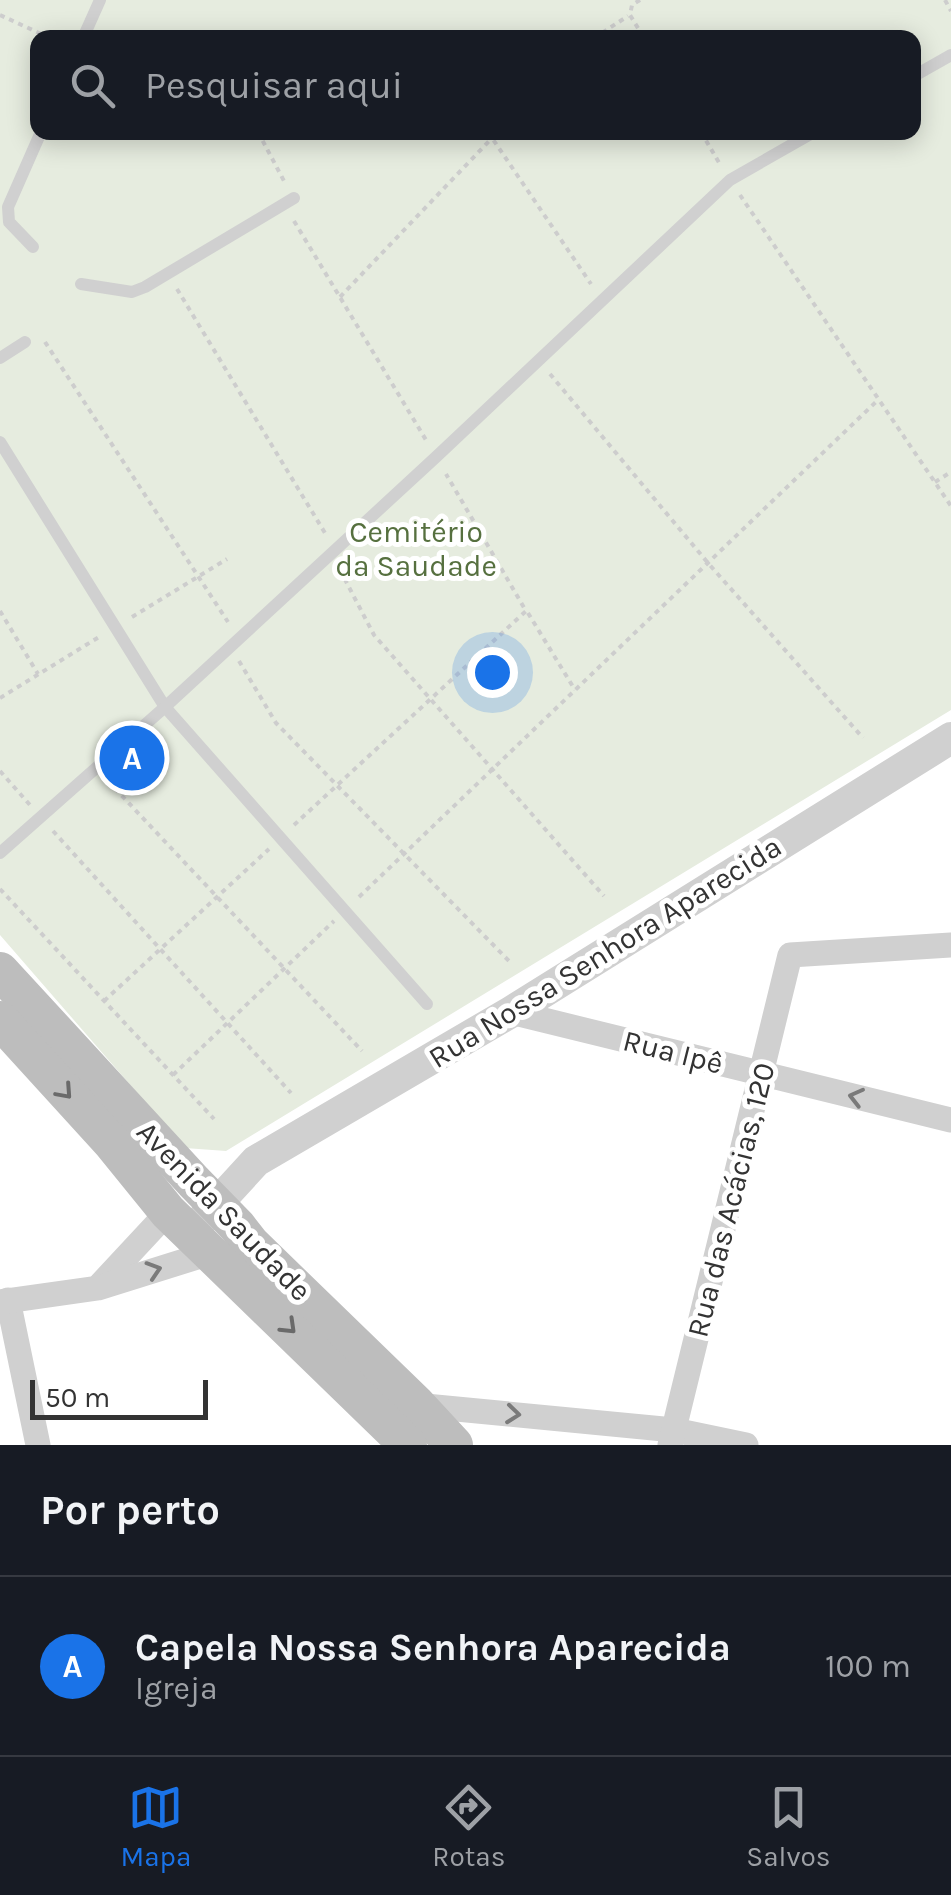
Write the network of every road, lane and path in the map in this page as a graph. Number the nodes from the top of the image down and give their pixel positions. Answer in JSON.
{"nodes":[{"id":1,"x":100,"y":0,"type":"edge"},
{"id":2,"x":640,"y":0,"type":"edge"},
{"id":3,"x":945,"y":0,"type":"edge"},
{"id":4,"x":951,"y":10,"type":"edge"},
{"id":5,"x":0,"y":15,"type":"edge"},
{"id":6,"x":630,"y":15,"type":"junction"},
{"id":7,"x":33,"y":30,"type":"edge"},
{"id":8,"x":87,"y":30,"type":"edge"},
{"id":9,"x":607,"y":30,"type":"edge"},
{"id":10,"x":639,"y":30,"type":"edge"},
{"id":11,"x":951,"y":55,"type":"edge"},
{"id":12,"x":921,"y":72,"type":"edge"},
{"id":13,"x":37,"y":140,"type":"edge"},
{"id":14,"x":262,"y":140,"type":"edge"},
{"id":15,"x":485,"y":140,"type":"edge"},
{"id":16,"x":493,"y":140,"type":"edge"},
{"id":17,"x":706,"y":140,"type":"edge"},
{"id":18,"x":800,"y":140,"type":"edge"},
{"id":19,"x":730,"y":180,"type":"junction"},
{"id":20,"x":294,"y":198,"type":"junction"},
{"id":21,"x":33,"y":247,"type":"dead end"},
{"id":22,"x":167,"y":273,"type":"junction"},
{"id":23,"x":81,"y":284,"type":"dead end"},
{"id":24,"x":340,"y":297,"type":"junction"},
{"id":25,"x":602,"y":301,"type":"junction"},
{"id":26,"x":25,"y":342,"type":"dead end"},
{"id":27,"x":46,"y":342,"type":"dead end"},
{"id":28,"x":0,"y":358,"type":"edge"},
{"id":29,"x":539,"y":360,"type":"junction"},
{"id":30,"x":879,"y":399,"type":"junction"},
{"id":31,"x":0,"y":442,"type":"edge"},
{"id":32,"x":436,"y":457,"type":"junction"},
{"id":33,"x":951,"y":472,"type":"edge"},
{"id":34,"x":935,"y":482,"type":"junction"},
{"id":35,"x":951,"y":506,"type":"edge"},
{"id":36,"x":333,"y":552,"type":"junction"},
{"id":37,"x":708,"y":563,"type":"junction"},
{"id":38,"x":0,"y":611,"type":"edge"},
{"id":39,"x":526,"y":611,"type":"junction"},
{"id":40,"x":234,"y":643,"type":"junction"},
{"id":41,"x":38,"y":674,"type":"dead end"},
{"id":42,"x":575,"y":690,"type":"junction"},
{"id":43,"x":430,"y":700,"type":"junction"},
{"id":44,"x":165,"y":707,"type":"junction"},
{"id":45,"x":862,"y":738,"type":"dead end"},
{"id":46,"x":951,"y":738,"type":"edge"},
{"id":47,"x":96,"y":768,"type":"junction"},
{"id":48,"x":492,"y":770,"type":"junction"},
{"id":49,"x":0,"y":771,"type":"edge"},
{"id":50,"x":337,"y":786,"type":"junction"},
{"id":51,"x":41,"y":817,"type":"junction"},
{"id":52,"x":280,"y":838,"type":"junction"},
{"id":53,"x":0,"y":853,"type":"edge"},
{"id":54,"x":404,"y":854,"type":"junction"},
{"id":55,"x":0,"y":889,"type":"edge"},
{"id":56,"x":217,"y":896,"type":"junction"},
{"id":57,"x":604,"y":896,"type":"dead end"},
{"id":58,"x":345,"y":910,"type":"junction"},
{"id":59,"x":951,"y":946,"type":"edge"},
{"id":60,"x":160,"y":949,"type":"junction"},
{"id":61,"x":509,"y":962,"type":"dead end"},
{"id":62,"x":285,"y":968,"type":"junction"},
{"id":63,"x":0,"y":971,"type":"edge"},
{"id":64,"x":104,"y":1001,"type":"junction"},
{"id":65,"x":428,"y":1004,"type":"dead end"},
{"id":66,"x":511,"y":1012,"type":"junction"},
{"id":67,"x":0,"y":1020,"type":"edge"},
{"id":68,"x":228,"y":1023,"type":"junction"},
{"id":69,"x":362,"y":1051,"type":"dead end"},
{"id":70,"x":761,"y":1074,"type":"junction"},
{"id":71,"x":173,"y":1076,"type":"junction"},
{"id":72,"x":291,"y":1093,"type":"dead end"},
{"id":73,"x":214,"y":1119,"type":"dead end"},
{"id":74,"x":951,"y":1120,"type":"edge"},
{"id":75,"x":205,"y":1194,"type":"junction"},
{"id":76,"x":189,"y":1233,"type":"junction"},
{"id":77,"x":98,"y":1288,"type":"junction"},
{"id":78,"x":4,"y":1301,"type":"edge"},
{"id":79,"x":404,"y":1431,"type":"edge"},
{"id":80,"x":672,"y":1438,"type":"edge"},
{"id":81,"x":38,"y":1445,"type":"edge"},
{"id":82,"x":454,"y":1445,"type":"edge"},
{"id":83,"x":746,"y":1445,"type":"edge"}],
"edges":[{"from":1,"to":8,"type":"lane"},
{"from":2,"to":6,"type":"path"},
{"from":3,"to":4,"type":"path"},
{"from":5,"to":7,"type":"path"},
{"from":6,"to":9,"type":"path"},
{"from":6,"to":10,"type":"path"},
{"from":11,"to":12,"type":"lane"},
{"from":13,"to":21,"type":"lane"},
{"from":14,"to":20,"type":"path"},
{"from":15,"to":24,"type":"path"},
{"from":16,"to":25,"type":"path"},
{"from":17,"to":19,"type":"path"},
{"from":18,"to":19,"type":"lane"},
{"from":19,"to":25,"type":"lane"},
{"from":19,"to":30,"type":"path"},
{"from":20,"to":22,"type":"lane"},
{"from":20,"to":24,"type":"path"},
{"from":22,"to":23,"type":"lane"},
{"from":22,"to":36,"type":"path"},
{"from":24,"to":32,"type":"path"},
{"from":25,"to":29,"type":"lane"},
{"from":26,"to":28,"type":"lane"},
{"from":27,"to":40,"type":"path"},
{"from":29,"to":32,"type":"lane"},
{"from":29,"to":37,"type":"path"},
{"from":30,"to":34,"type":"path"},
{"from":30,"to":37,"type":"path"},
{"from":31,"to":44,"type":"lane"},
{"from":32,"to":36,"type":"lane"},
{"from":32,"to":39,"type":"path"},
{"from":33,"to":34,"type":"path"},
{"from":34,"to":35,"type":"path"},
{"from":36,"to":40,"type":"lane"},
{"from":36,"to":43,"type":"path"},
{"from":37,"to":42,"type":"path"},
{"from":37,"to":45,"type":"path"},
{"from":38,"to":41,"type":"path"},
{"from":39,"to":42,"type":"path"},
{"from":39,"to":43,"type":"path"},
{"from":40,"to":44,"type":"lane"},
{"from":40,"to":50,"type":"path"},
{"from":42,"to":48,"type":"path"},
{"from":43,"to":48,"type":"path"},
{"from":43,"to":50,"type":"path"},
{"from":44,"to":47,"type":"lane"},
{"from":44,"to":52,"type":"lane"},
{"from":46,"to":66,"type":"street","name":"Rua Nossa Senhora Aparecida"},
{"from":47,"to":51,"type":"lane"},
{"from":47,"to":56,"type":"path"},
{"from":48,"to":54,"type":"path"},
{"from":48,"to":57,"type":"path"},
{"from":49,"to":51,"type":"path"},
{"from":50,"to":52,"type":"path"},
{"from":50,"to":54,"type":"path"},
{"from":51,"to":53,"type":"lane"},
{"from":51,"to":60,"type":"path"},
{"from":52,"to":56,"type":"path"},
{"from":52,"to":58,"type":"lane"},
{"from":54,"to":58,"type":"path"},
{"from":54,"to":61,"type":"path"},
{"from":55,"to":64,"type":"path"},
{"from":56,"to":60,"type":"path"},
{"from":56,"to":62,"type":"path"},
{"from":58,"to":62,"type":"path"},
{"from":58,"to":65,"type":"lane"},
{"from":59,"to":70,"type":"street","name":"Rua das Acácias, 120"},
{"from":60,"to":64,"type":"path"},
{"from":60,"to":68,"type":"path"},
{"from":62,"to":68,"type":"path"},
{"from":62,"to":69,"type":"path"},
{"from":63,"to":75,"type":"main road","name":"Avenida Saudade"},
{"from":64,"to":71,"type":"path"},
{"from":66,"to":70,"type":"street","name":"Rua Ipê"},
{"from":66,"to":75,"type":"street","name":"Rua Nossa Senhora Aparecida"},
{"from":67,"to":76,"type":"main road","name":"Avenida Saudade","one_way":true},
{"from":68,"to":71,"type":"path"},
{"from":68,"to":72,"type":"path"},
{"from":74,"to":70,"type":"street","name":"Rua Ipê","one_way":true},
{"from":70,"to":80,"type":"street","name":"Rua das Acácias, 120"},
{"from":71,"to":73,"type":"path"},
{"from":75,"to":76,"type":"street","name":"Rua Nossa Senhora Aparecida"},
{"from":75,"to":79,"type":"main road","name":"Avenida Saudade"},
{"from":76,"to":77,"type":"street"},
{"from":77,"to":76,"type":"street","one_way":true},
{"from":76,"to":79,"type":"main road","name":"Avenida Saudade","one_way":true},
{"from":77,"to":78,"type":"street"},
{"from":78,"to":81,"type":"street"},
{"from":79,"to":80,"type":"street","one_way":true},
{"from":79,"to":82,"type":"main road","name":"Avenida Saudade"},
{"from":80,"to":83,"type":"street"}]}
